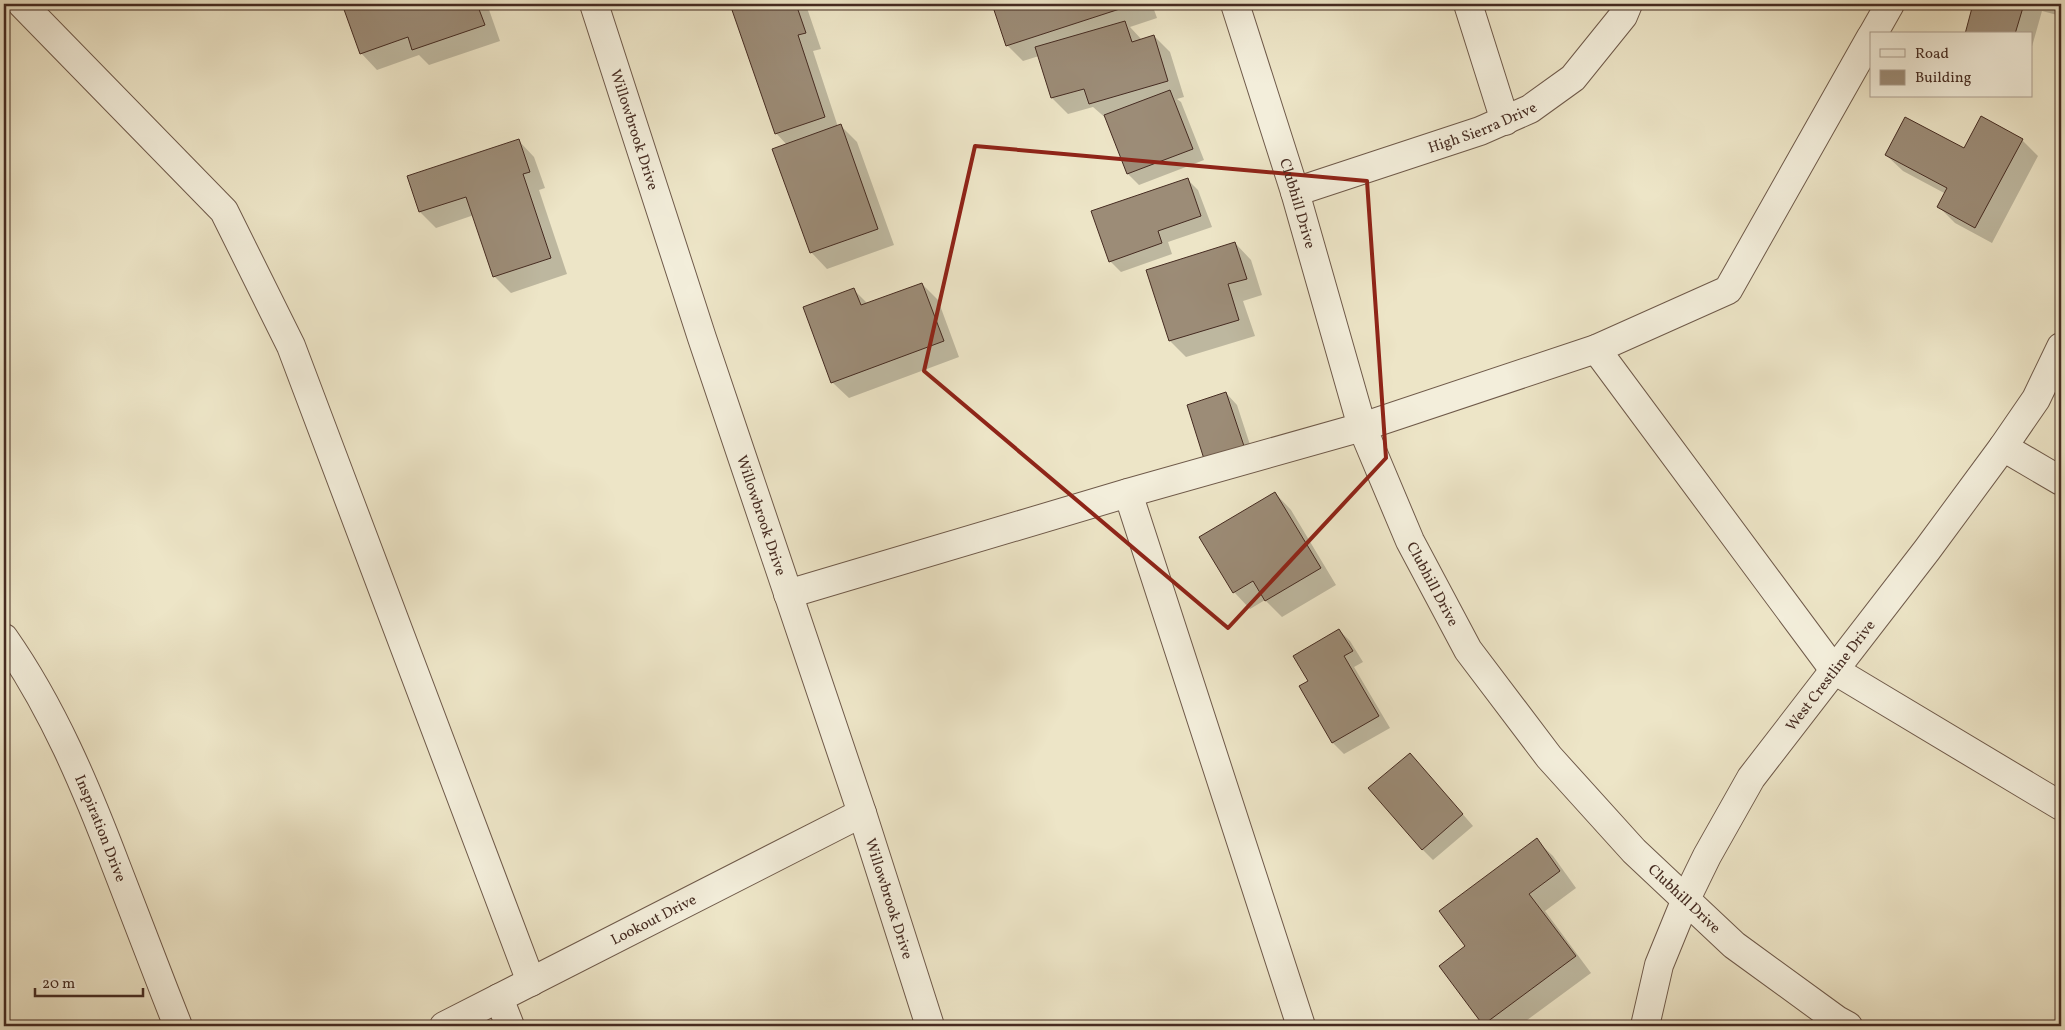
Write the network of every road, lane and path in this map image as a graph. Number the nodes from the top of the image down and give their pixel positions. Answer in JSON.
{"nodes":[{"id":1,"x":22,"y":4,"type":"edge"},
{"id":2,"x":594,"y":4,"type":"edge"},
{"id":3,"x":1235,"y":4,"type":"edge"},
{"id":4,"x":1468,"y":4,"type":"edge"},
{"id":5,"x":1628,"y":4,"type":"edge"},
{"id":6,"x":1890,"y":4,"type":"edge"},
{"id":7,"x":1874,"y":32,"type":"edge"},
{"id":8,"x":1870,"y":39,"type":"edge"},
{"id":9,"x":1505,"y":121,"type":"junction"},
{"id":10,"x":1295,"y":192,"type":"junction"},
{"id":11,"x":2061,"y":346,"type":"edge"},
{"id":12,"x":1596,"y":349,"type":"junction"},
{"id":13,"x":1362,"y":427,"type":"junction"},
{"id":14,"x":2003,"y":447,"type":"junction"},
{"id":15,"x":2061,"y":481,"type":"edge"},
{"id":16,"x":1128,"y":493,"type":"junction"},
{"id":17,"x":788,"y":594,"type":"junction"},
{"id":18,"x":4,"y":638,"type":"edge"},
{"id":19,"x":1834,"y":670,"type":"junction"},
{"id":20,"x":2061,"y":806,"type":"edge"},
{"id":21,"x":862,"y":813,"type":"junction"},
{"id":22,"x":1686,"y":899,"type":"junction"},
{"id":23,"x":531,"y":982,"type":"junction"},
{"id":24,"x":499,"y":998,"type":"junction"},
{"id":25,"x":178,"y":1026,"type":"edge"},
{"id":26,"x":444,"y":1026,"type":"edge"},
{"id":27,"x":510,"y":1026,"type":"edge"},
{"id":28,"x":930,"y":1026,"type":"edge"},
{"id":29,"x":1301,"y":1026,"type":"edge"},
{"id":30,"x":1645,"y":1026,"type":"edge"},
{"id":31,"x":1848,"y":1026,"type":"edge"}],
"edges":[{"from":1,"to":23,"type":"street"},
{"from":2,"to":17,"type":"street","name":"Willowbrook Drive"},
{"from":3,"to":10,"type":"street","name":"Clubhill Drive"},
{"from":4,"to":9,"type":"street"},
{"from":5,"to":9,"type":"street","name":"High Sierra Drive"},
{"from":6,"to":7,"type":"street"},
{"from":8,"to":12,"type":"street"},
{"from":9,"to":10,"type":"street","name":"High Sierra Drive"},
{"from":10,"to":13,"type":"street","name":"Clubhill Drive"},
{"from":11,"to":14,"type":"street","name":"West Crestline Drive"},
{"from":12,"to":13,"type":"street"},
{"from":12,"to":19,"type":"street"},
{"from":13,"to":16,"type":"street"},
{"from":13,"to":22,"type":"street","name":"Clubhill Drive"},
{"from":14,"to":15,"type":"street"},
{"from":14,"to":19,"type":"street","name":"West Crestline Drive"},
{"from":16,"to":17,"type":"street"},
{"from":16,"to":29,"type":"street"},
{"from":17,"to":21,"type":"street","name":"Willowbrook Drive"},
{"from":18,"to":25,"type":"street","name":"Inspiration Drive"},
{"from":19,"to":20,"type":"street"},
{"from":19,"to":22,"type":"street","name":"West Crestline Drive"},
{"from":21,"to":23,"type":"street","name":"Lookout Drive"},
{"from":21,"to":28,"type":"street","name":"Willowbrook Drive"},
{"from":22,"to":30,"type":"street","name":"West Crestline Drive"},
{"from":22,"to":31,"type":"street","name":"Clubhill Drive"},
{"from":23,"to":24,"type":"street","name":"Lookout Drive"},
{"from":24,"to":26,"type":"street","name":"Lookout Drive"},
{"from":24,"to":27,"type":"street"}]}
